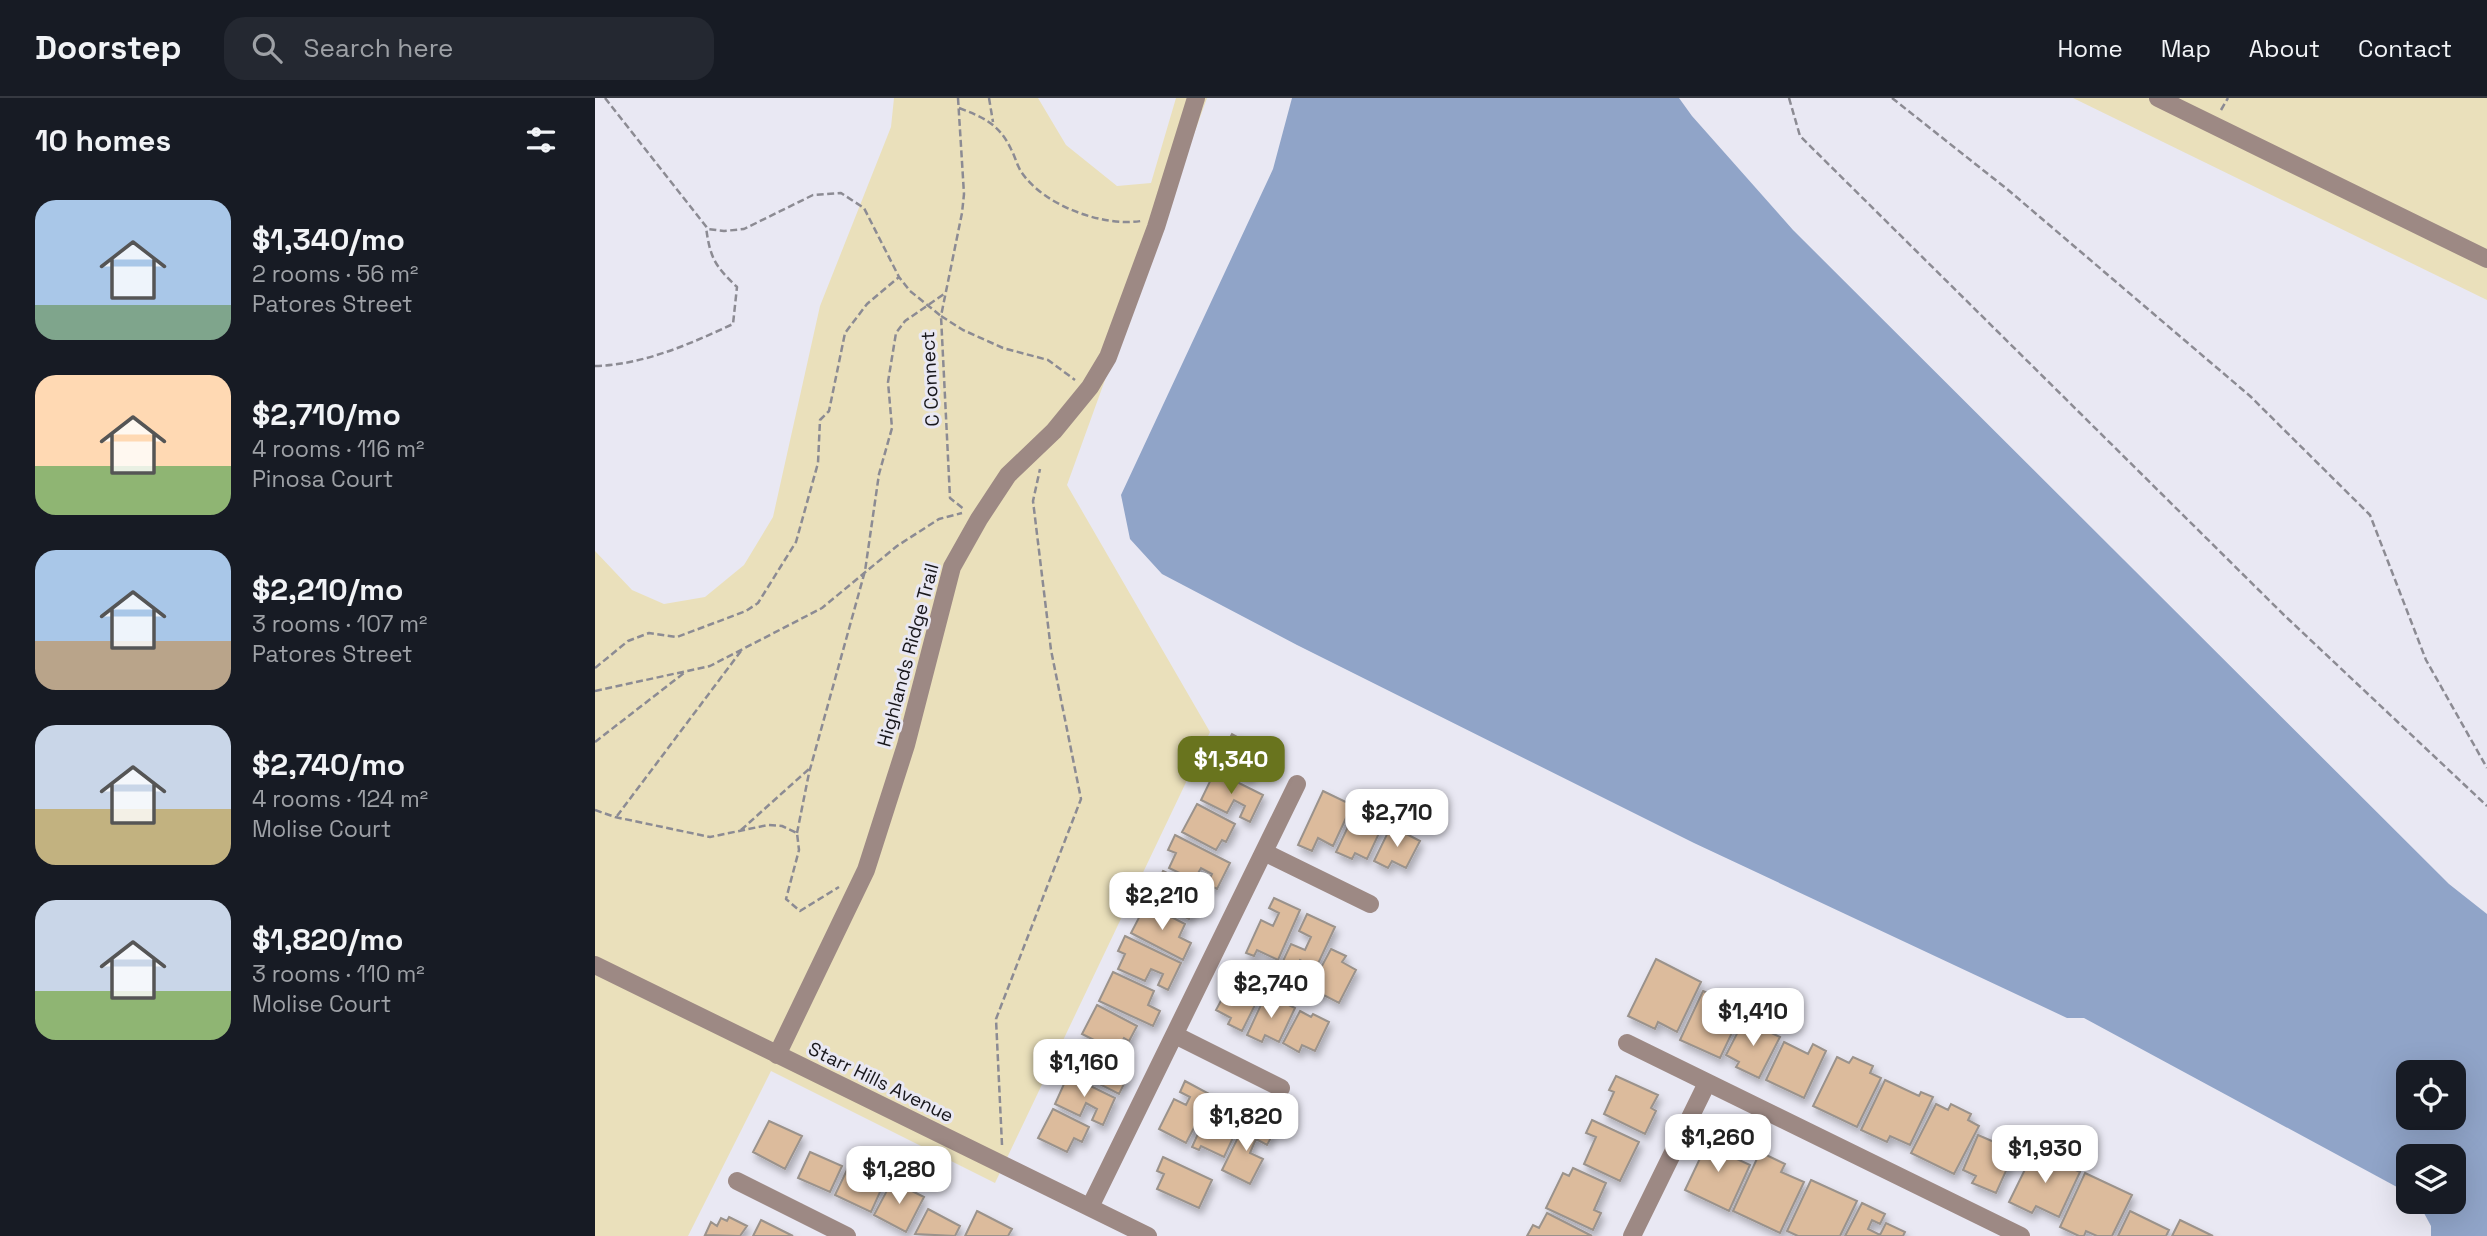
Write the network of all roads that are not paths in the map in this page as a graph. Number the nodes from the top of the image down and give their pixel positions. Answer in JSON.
{"nodes":[{"id":1,"x":1196,"y":98,"type":"edge"},
{"id":2,"x":2158,"y":98,"type":"edge"},
{"id":3,"x":2487,"y":259,"type":"edge"},
{"id":4,"x":1297,"y":784,"type":"dead end"},
{"id":5,"x":1264,"y":852,"type":"junction"},
{"id":6,"x":1370,"y":904,"type":"dead end"},
{"id":7,"x":595,"y":965,"type":"edge"},
{"id":8,"x":1175,"y":1035,"type":"junction"},
{"id":9,"x":1627,"y":1043,"type":"dead end"},
{"id":10,"x":777,"y":1055,"type":"junction"},
{"id":11,"x":1707,"y":1083,"type":"junction"},
{"id":12,"x":1281,"y":1088,"type":"dead end"},
{"id":13,"x":737,"y":1181,"type":"dead end"},
{"id":14,"x":1090,"y":1208,"type":"junction"},
{"id":15,"x":1989,"y":1229,"type":"edge"},
{"id":16,"x":847,"y":1236,"type":"edge"},
{"id":17,"x":1149,"y":1236,"type":"edge"},
{"id":18,"x":1632,"y":1236,"type":"edge"},
{"id":19,"x":2021,"y":1236,"type":"edge"}],
"edges":[{"from":1,"to":10,"type":"street","name":"Highlands Ridge Trail"},
{"from":2,"to":3,"type":"street"},
{"from":4,"to":5,"type":"street"},
{"from":5,"to":6,"type":"street"},
{"from":5,"to":8,"type":"street"},
{"from":7,"to":10,"type":"street","name":"Starr Hills Avenue"},
{"from":8,"to":12,"type":"street"},
{"from":8,"to":14,"type":"street"},
{"from":9,"to":11,"type":"street"},
{"from":10,"to":14,"type":"street","name":"Starr Hills Avenue"},
{"from":11,"to":15,"type":"street"},
{"from":11,"to":18,"type":"street"},
{"from":13,"to":16,"type":"street"},
{"from":14,"to":17,"type":"street","name":"Starr Hills Avenue"},
{"from":15,"to":19,"type":"street"}]}
